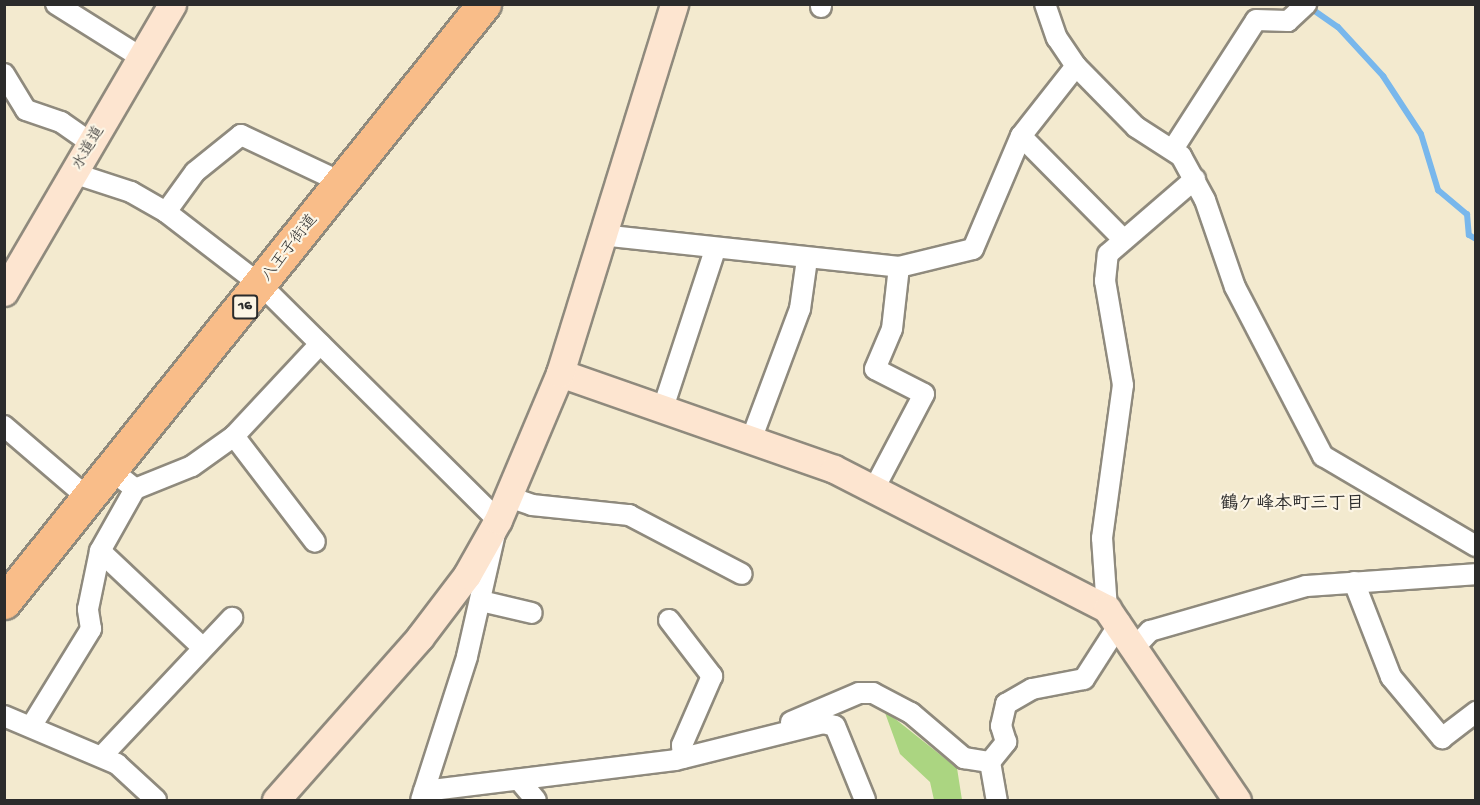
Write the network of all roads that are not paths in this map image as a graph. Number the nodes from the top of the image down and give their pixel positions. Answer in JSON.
{"nodes":[{"id":1,"x":56,"y":4,"type":"edge"},
{"id":2,"x":172,"y":4,"type":"edge"},
{"id":3,"x":484,"y":4,"type":"edge"},
{"id":4,"x":674,"y":4,"type":"edge"},
{"id":5,"x":1045,"y":4,"type":"edge"},
{"id":6,"x":1299,"y":7,"type":"edge"},
{"id":7,"x":142,"y":58,"type":"junction"},
{"id":8,"x":1076,"y":66,"type":"junction"},
{"id":9,"x":4,"y":74,"type":"edge"},
{"id":10,"x":1021,"y":136,"type":"junction"},
{"id":11,"x":92,"y":144,"type":"junction"},
{"id":12,"x":1173,"y":148,"type":"junction"},
{"id":13,"x":76,"y":174,"type":"junction"},
{"id":14,"x":1195,"y":179,"type":"junction"},
{"id":15,"x":343,"y":183,"type":"junction"},
{"id":16,"x":166,"y":212,"type":"junction"},
{"id":17,"x":601,"y":235,"type":"junction"},
{"id":18,"x":1124,"y":240,"type":"junction"},
{"id":19,"x":715,"y":250,"type":"junction"},
{"id":20,"x":807,"y":259,"type":"junction"},
{"id":21,"x":899,"y":267,"type":"junction"},
{"id":22,"x":262,"y":286,"type":"junction"},
{"id":23,"x":4,"y":292,"type":"edge"},
{"id":24,"x":320,"y":344,"type":"junction"},
{"id":25,"x":560,"y":373,"type":"junction"},
{"id":26,"x":663,"y":408,"type":"junction"},
{"id":27,"x":4,"y":426,"type":"edge"},
{"id":28,"x":234,"y":436,"type":"junction"},
{"id":29,"x":751,"y":440,"type":"junction"},
{"id":30,"x":123,"y":479,"type":"junction"},
{"id":31,"x":875,"y":487,"type":"junction"},
{"id":32,"x":88,"y":498,"type":"junction"},
{"id":33,"x":504,"y":509,"type":"junction"},
{"id":34,"x":315,"y":542,"type":"dead end"},
{"id":35,"x":1476,"y":546,"type":"edge"},
{"id":36,"x":100,"y":551,"type":"junction"},
{"id":37,"x":742,"y":574,"type":"dead end"},
{"id":38,"x":1476,"y":574,"type":"edge"},
{"id":39,"x":1354,"y":582,"type":"junction"},
{"id":40,"x":450,"y":598,"type":"junction"},
{"id":41,"x":482,"y":601,"type":"junction"},
{"id":42,"x":4,"y":602,"type":"edge"},
{"id":43,"x":532,"y":613,"type":"dead end"},
{"id":44,"x":1114,"y":616,"type":"junction"},
{"id":45,"x":232,"y":618,"type":"dead end"},
{"id":46,"x":669,"y":620,"type":"dead end"},
{"id":47,"x":477,"y":621,"type":"junction"},
{"id":48,"x":1136,"y":646,"type":"junction"},
{"id":49,"x":203,"y":648,"type":"junction"},
{"id":50,"x":1476,"y":712,"type":"edge"},
{"id":51,"x":4,"y":716,"type":"edge"},
{"id":52,"x":32,"y":725,"type":"junction"},
{"id":53,"x":756,"y":740,"type":"junction"},
{"id":54,"x":102,"y":756,"type":"junction"},
{"id":55,"x":683,"y":758,"type":"junction"},
{"id":56,"x":990,"y":762,"type":"junction"},
{"id":57,"x":519,"y":780,"type":"junction"},
{"id":58,"x":423,"y":796,"type":"edge"},
{"id":59,"x":156,"y":801,"type":"edge"},
{"id":60,"x":276,"y":801,"type":"edge"},
{"id":61,"x":536,"y":801,"type":"edge"},
{"id":62,"x":865,"y":801,"type":"edge"},
{"id":63,"x":997,"y":801,"type":"edge"},
{"id":64,"x":1237,"y":801,"type":"edge"}],
"edges":[{"from":1,"to":7,"type":"street"},
{"from":2,"to":7,"type":"street","name":"水道道"},
{"from":3,"to":15,"type":"highway","name":"八王子街道","number":"16"},
{"from":4,"to":17,"type":"street"},
{"from":5,"to":8,"type":"street"},
{"from":6,"to":12,"type":"street"},
{"from":7,"to":11,"type":"street","name":"水道道"},
{"from":8,"to":10,"type":"street"},
{"from":8,"to":12,"type":"street"},
{"from":9,"to":11,"type":"street"},
{"from":10,"to":18,"type":"street"},
{"from":10,"to":21,"type":"street"},
{"from":11,"to":13,"type":"street","name":"水道道"},
{"from":12,"to":14,"type":"street"},
{"from":13,"to":16,"type":"street"},
{"from":13,"to":23,"type":"street","name":"水道道"},
{"from":14,"to":18,"type":"street"},
{"from":14,"to":35,"type":"street"},
{"from":15,"to":16,"type":"street"},
{"from":15,"to":22,"type":"highway","name":"八王子街道","number":"16"},
{"from":16,"to":22,"type":"street"},
{"from":17,"to":19,"type":"street"},
{"from":17,"to":25,"type":"street"},
{"from":18,"to":44,"type":"street"},
{"from":19,"to":20,"type":"street"},
{"from":19,"to":26,"type":"street"},
{"from":20,"to":21,"type":"street"},
{"from":20,"to":29,"type":"street"},
{"from":21,"to":31,"type":"street"},
{"from":22,"to":24,"type":"street"},
{"from":22,"to":30,"type":"highway","name":"八王子街道","number":"16"},
{"from":24,"to":28,"type":"street"},
{"from":24,"to":33,"type":"street"},
{"from":25,"to":26,"type":"street"},
{"from":25,"to":33,"type":"street"},
{"from":26,"to":29,"type":"street"},
{"from":27,"to":32,"type":"street"},
{"from":28,"to":30,"type":"street"},
{"from":28,"to":34,"type":"street"},
{"from":29,"to":31,"type":"street"},
{"from":30,"to":32,"type":"highway","name":"八王子街道","number":"16"},
{"from":30,"to":36,"type":"street"},
{"from":31,"to":44,"type":"street"},
{"from":32,"to":42,"type":"highway","name":"八王子街道","number":"16"},
{"from":33,"to":37,"type":"street"},
{"from":33,"to":40,"type":"street"},
{"from":33,"to":41,"type":"street"},
{"from":36,"to":49,"type":"street"},
{"from":36,"to":52,"type":"street"},
{"from":38,"to":39,"type":"street"},
{"from":39,"to":48,"type":"street"},
{"from":39,"to":50,"type":"street"},
{"from":40,"to":47,"type":"street"},
{"from":40,"to":60,"type":"street"},
{"from":41,"to":43,"type":"street"},
{"from":41,"to":47,"type":"street"},
{"from":44,"to":48,"type":"street"},
{"from":44,"to":56,"type":"street"},
{"from":45,"to":49,"type":"street"},
{"from":46,"to":55,"type":"street"},
{"from":47,"to":58,"type":"street"},
{"from":48,"to":64,"type":"street"},
{"from":49,"to":54,"type":"street"},
{"from":51,"to":52,"type":"street"},
{"from":52,"to":54,"type":"street"},
{"from":53,"to":55,"type":"street"},
{"from":53,"to":56,"type":"street"},
{"from":53,"to":62,"type":"street"},
{"from":54,"to":59,"type":"street"},
{"from":55,"to":57,"type":"street"},
{"from":56,"to":63,"type":"street"},
{"from":57,"to":58,"type":"street"},
{"from":57,"to":61,"type":"street"}]}
